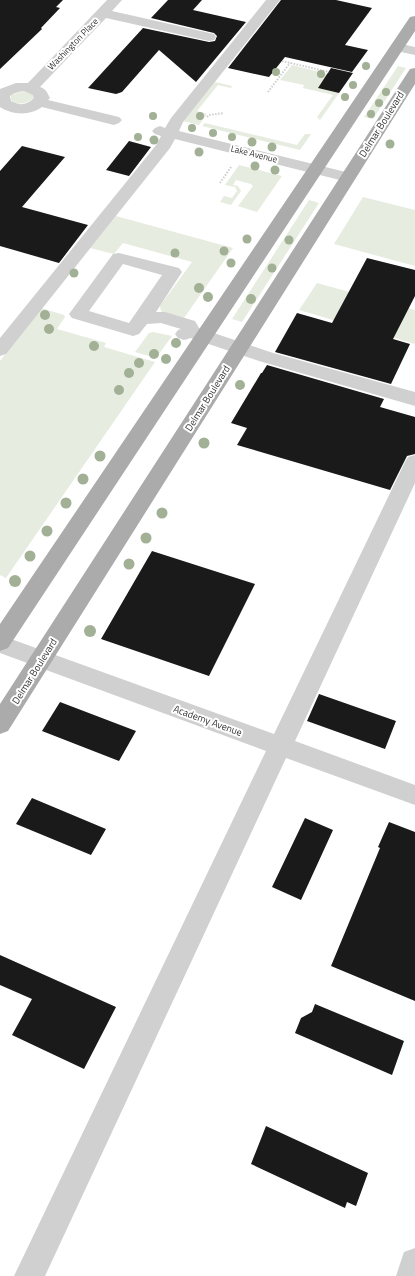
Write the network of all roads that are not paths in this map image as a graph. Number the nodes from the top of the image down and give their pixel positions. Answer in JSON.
{"nodes":[{"id":1,"x":115,"y":0,"type":"edge"},
{"id":2,"x":273,"y":0,"type":"edge"},
{"id":3,"x":102,"y":13,"type":"junction"},
{"id":4,"x":415,"y":20,"type":"edge"},
{"id":5,"x":209,"y":37,"type":"dead end"},
{"id":6,"x":397,"y":47,"type":"junction"},
{"id":7,"x":415,"y":51,"type":"edge"},
{"id":8,"x":415,"y":72,"type":"edge"},
{"id":9,"x":32,"y":87,"type":"junction"},
{"id":10,"x":2,"y":92,"type":"edge"},
{"id":11,"x":40,"y":102,"type":"junction"},
{"id":12,"x":12,"y":108,"type":"junction"},
{"id":13,"x":114,"y":120,"type":"dead end"},
{"id":14,"x":0,"y":121,"type":"edge"},
{"id":15,"x":165,"y":132,"type":"junction"},
{"id":16,"x":315,"y":169,"type":"junction"},
{"id":17,"x":348,"y":177,"type":"junction"},
{"id":18,"x":146,"y":318,"type":"junction"},
{"id":19,"x":197,"y":334,"type":"junction"},
{"id":20,"x":239,"y":348,"type":"junction"},
{"id":21,"x":0,"y":350,"type":"edge"},
{"id":22,"x":415,"y":399,"type":"edge"},
{"id":23,"x":415,"y":462,"type":"edge"},
{"id":24,"x":0,"y":643,"type":"edge"},
{"id":25,"x":41,"y":660,"type":"junction"},
{"id":26,"x":0,"y":724,"type":"edge"},
{"id":27,"x":280,"y":746,"type":"junction"},
{"id":28,"x":415,"y":795,"type":"edge"},
{"id":29,"x":415,"y":1264,"type":"edge"},
{"id":30,"x":29,"y":1276,"type":"edge"},
{"id":31,"x":411,"y":1276,"type":"edge"}],
"edges":[{"from":1,"to":3,"type":"street","name":"Washington Place"},
{"from":2,"to":15,"type":"street"},
{"from":3,"to":5,"type":"street"},
{"from":3,"to":9,"type":"street","name":"Washington Place"},
{"from":4,"to":6,"type":"main road"},
{"from":6,"to":7,"type":"street"},
{"from":6,"to":16,"type":"main road"},
{"from":8,"to":17,"type":"main road","name":"Delmar Boulevard"},
{"from":9,"to":10,"type":"street"},
{"from":9,"to":11,"type":"street"},
{"from":10,"to":12,"type":"street"},
{"from":11,"to":12,"type":"street"},
{"from":11,"to":13,"type":"street"},
{"from":12,"to":14,"type":"street"},
{"from":15,"to":16,"type":"street","name":"Lake Avenue"},
{"from":15,"to":21,"type":"street"},
{"from":16,"to":17,"type":"street","name":"Lake Avenue"},
{"from":16,"to":19,"type":"main road"},
{"from":17,"to":20,"type":"main road","name":"Delmar Boulevard"},
{"from":18,"to":18,"type":"street"},
{"from":18,"to":19,"type":"street"},
{"from":19,"to":20,"type":"street"},
{"from":19,"to":24,"type":"main road"},
{"from":20,"to":22,"type":"street"},
{"from":20,"to":25,"type":"main road","name":"Delmar Boulevard"},
{"from":23,"to":27,"type":"street"},
{"from":24,"to":25,"type":"street","name":"Academy Avenue"},
{"from":25,"to":26,"type":"main road","name":"Delmar Boulevard"},
{"from":25,"to":27,"type":"street","name":"Academy Avenue"},
{"from":27,"to":28,"type":"street","name":"Academy Avenue"},
{"from":27,"to":30,"type":"street"},
{"from":29,"to":31,"type":"street"}]}
